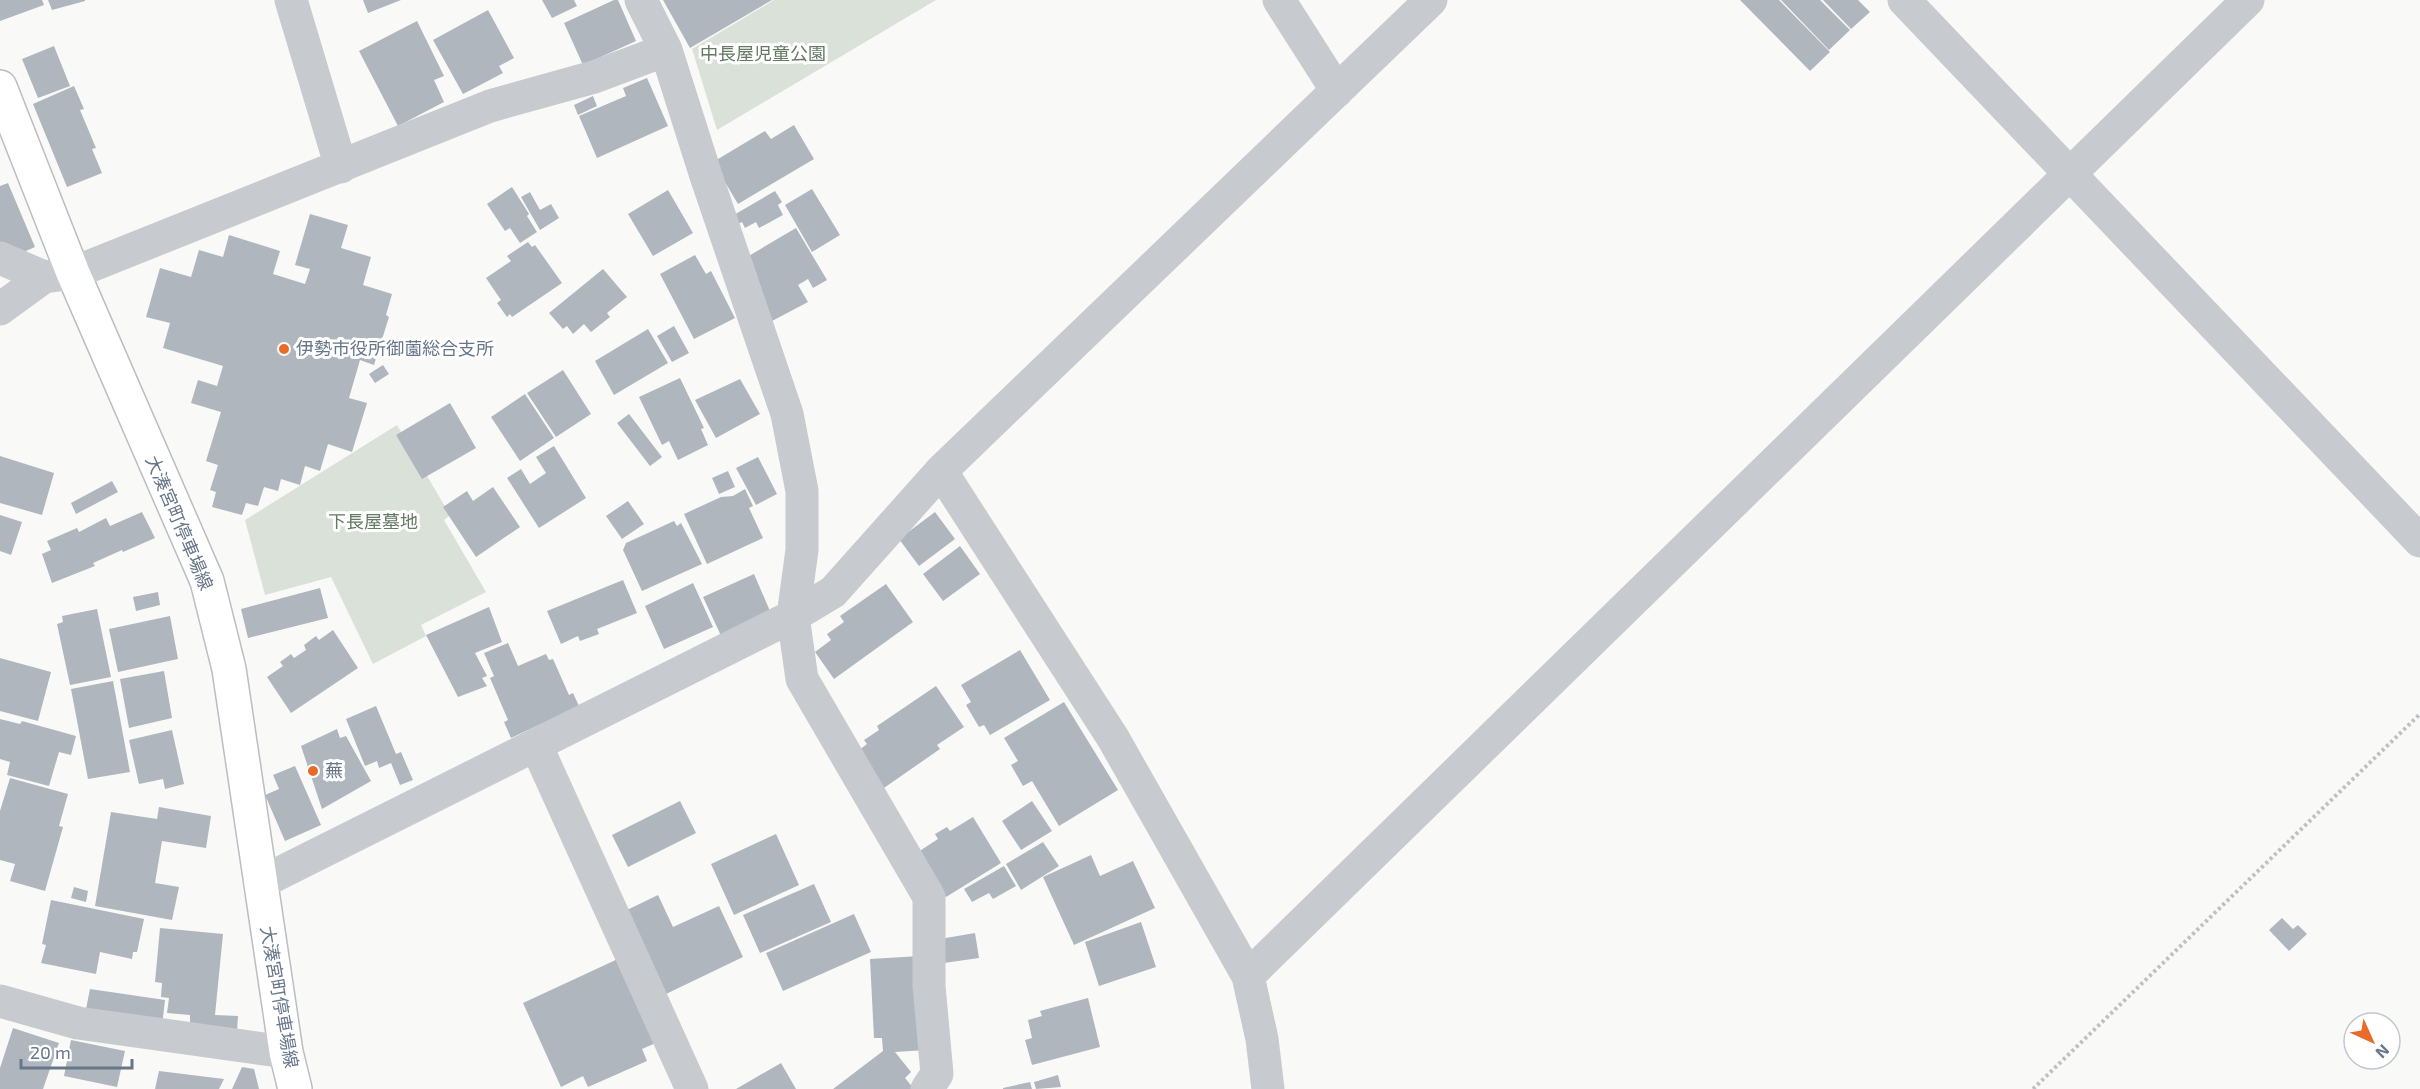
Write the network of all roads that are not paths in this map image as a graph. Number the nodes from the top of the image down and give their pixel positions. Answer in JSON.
{"nodes":[{"id":1,"x":291,"y":0,"type":"edge"},
{"id":2,"x":641,"y":0,"type":"edge"},
{"id":3,"x":1279,"y":0,"type":"edge"},
{"id":4,"x":1431,"y":0,"type":"edge"},
{"id":5,"x":1904,"y":0,"type":"edge"},
{"id":6,"x":2248,"y":0,"type":"edge"},
{"id":7,"x":666,"y":50,"type":"junction"},
{"id":8,"x":0,"y":87,"type":"edge"},
{"id":9,"x":1337,"y":91,"type":"junction"},
{"id":10,"x":341,"y":167,"type":"junction"},
{"id":11,"x":2070,"y":174,"type":"junction"},
{"id":12,"x":0,"y":258,"type":"edge"},
{"id":13,"x":59,"y":275,"type":"junction"},
{"id":14,"x":0,"y":309,"type":"edge"},
{"id":15,"x":941,"y":471,"type":"junction"},
{"id":16,"x":2420,"y":541,"type":"edge"},
{"id":17,"x":793,"y":616,"type":"junction"},
{"id":18,"x":536,"y":745,"type":"junction"},
{"id":19,"x":260,"y":883,"type":"junction"},
{"id":20,"x":1248,"y":976,"type":"junction"},
{"id":21,"x":0,"y":1000,"type":"edge"},
{"id":22,"x":286,"y":1052,"type":"junction"},
{"id":23,"x":295,"y":1089,"type":"edge"},
{"id":24,"x":692,"y":1089,"type":"edge"},
{"id":25,"x":927,"y":1089,"type":"edge"},
{"id":26,"x":1268,"y":1089,"type":"edge"}],
"edges":[{"from":1,"to":10,"type":"street"},
{"from":2,"to":7,"type":"street"},
{"from":3,"to":9,"type":"street"},
{"from":4,"to":9,"type":"street"},
{"from":5,"to":11,"type":"street"},
{"from":6,"to":11,"type":"street"},
{"from":7,"to":10,"type":"street"},
{"from":7,"to":17,"type":"street"},
{"from":8,"to":13,"type":"main road","name":"大湊宮町停車場線"},
{"from":9,"to":15,"type":"street"},
{"from":10,"to":13,"type":"street"},
{"from":11,"to":16,"type":"street"},
{"from":11,"to":20,"type":"street"},
{"from":12,"to":13,"type":"street"},
{"from":13,"to":14,"type":"street"},
{"from":13,"to":19,"type":"main road","name":"大湊宮町停車場線"},
{"from":15,"to":17,"type":"street"},
{"from":15,"to":20,"type":"street"},
{"from":17,"to":18,"type":"street"},
{"from":17,"to":25,"type":"street"},
{"from":18,"to":19,"type":"street"},
{"from":18,"to":24,"type":"street"},
{"from":19,"to":22,"type":"main road","name":"大湊宮町停車場線"},
{"from":20,"to":26,"type":"street"},
{"from":21,"to":22,"type":"street"},
{"from":22,"to":23,"type":"main road","name":"大湊宮町停車場線"}]}
